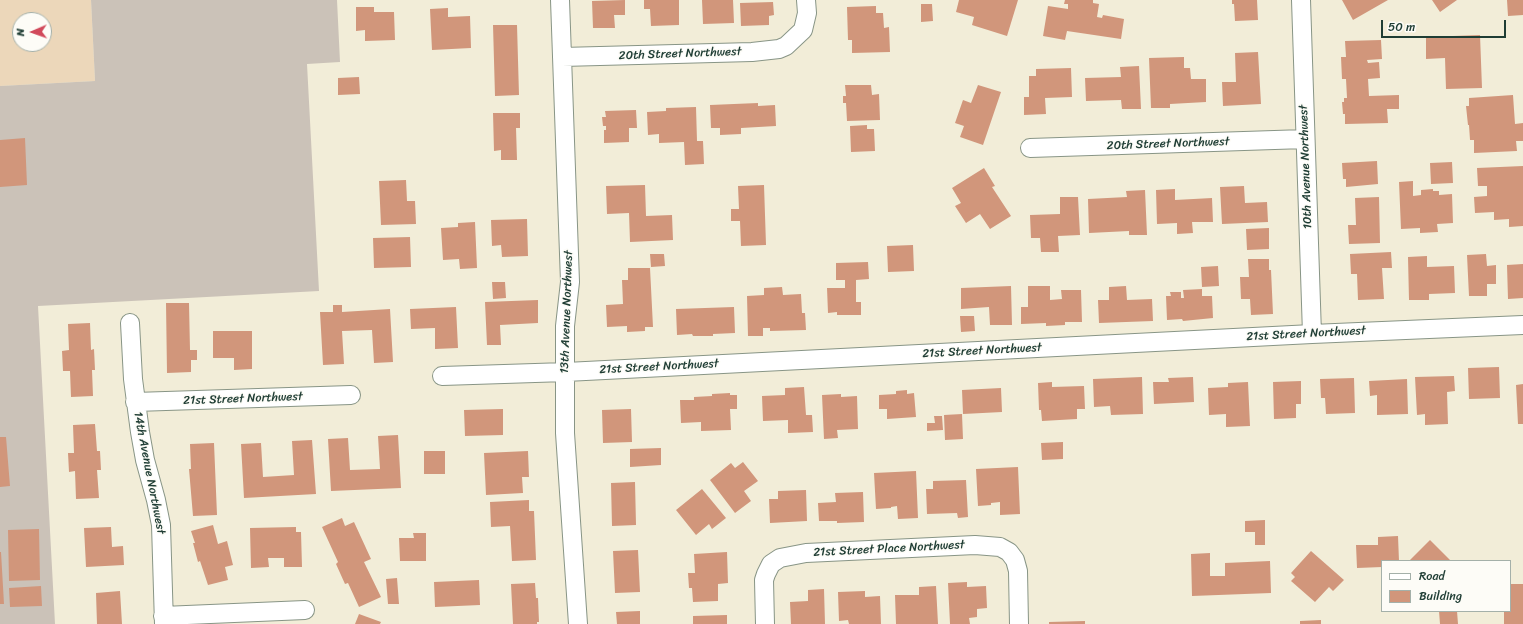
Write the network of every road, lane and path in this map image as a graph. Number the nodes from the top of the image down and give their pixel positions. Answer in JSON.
{"nodes":[{"id":1,"x":560,"y":0,"type":"edge"},
{"id":2,"x":806,"y":0,"type":"edge"},
{"id":3,"x":1301,"y":0,"type":"edge"},
{"id":4,"x":562,"y":57,"type":"junction"},
{"id":5,"x":1305,"y":139,"type":"junction"},
{"id":6,"x":1030,"y":148,"type":"dead end"},
{"id":7,"x":130,"y":323,"type":"dead end"},
{"id":8,"x":1523,"y":325,"type":"edge"},
{"id":9,"x":1312,"y":334,"type":"junction"},
{"id":10,"x":566,"y":372,"type":"junction"},
{"id":11,"x":442,"y":376,"type":"dead end"},
{"id":12,"x":350,"y":395,"type":"dead end"},
{"id":13,"x":135,"y":402,"type":"junction"},
{"id":14,"x":305,"y":610,"type":"dead end"},
{"id":15,"x":164,"y":620,"type":"edge"},
{"id":16,"x":578,"y":624,"type":"edge"},
{"id":17,"x":765,"y":624,"type":"edge"},
{"id":18,"x":1019,"y":624,"type":"edge"}],
"edges":[{"from":1,"to":4,"type":"street","name":"13th Avenue Northwest"},
{"from":2,"to":4,"type":"street","name":"20th Street Northwest"},
{"from":3,"to":5,"type":"street","name":"10th Avenue Northwest"},
{"from":4,"to":10,"type":"street","name":"13th Avenue Northwest"},
{"from":5,"to":6,"type":"street","name":"20th Street Northwest"},
{"from":5,"to":9,"type":"street","name":"10th Avenue Northwest"},
{"from":7,"to":13,"type":"street","name":"14th Avenue Northwest"},
{"from":8,"to":9,"type":"street","name":"21st Street Northwest"},
{"from":9,"to":10,"type":"street","name":"21st Street Northwest"},
{"from":10,"to":11,"type":"street","name":"21st Street Northwest"},
{"from":10,"to":16,"type":"street","name":"13th Avenue Northwest"},
{"from":12,"to":13,"type":"street","name":"21st Street Northwest"},
{"from":13,"to":15,"type":"street","name":"14th Avenue Northwest"},
{"from":14,"to":15,"type":"street"},
{"from":17,"to":18,"type":"street","name":"21st Street Place Northwest"}]}
